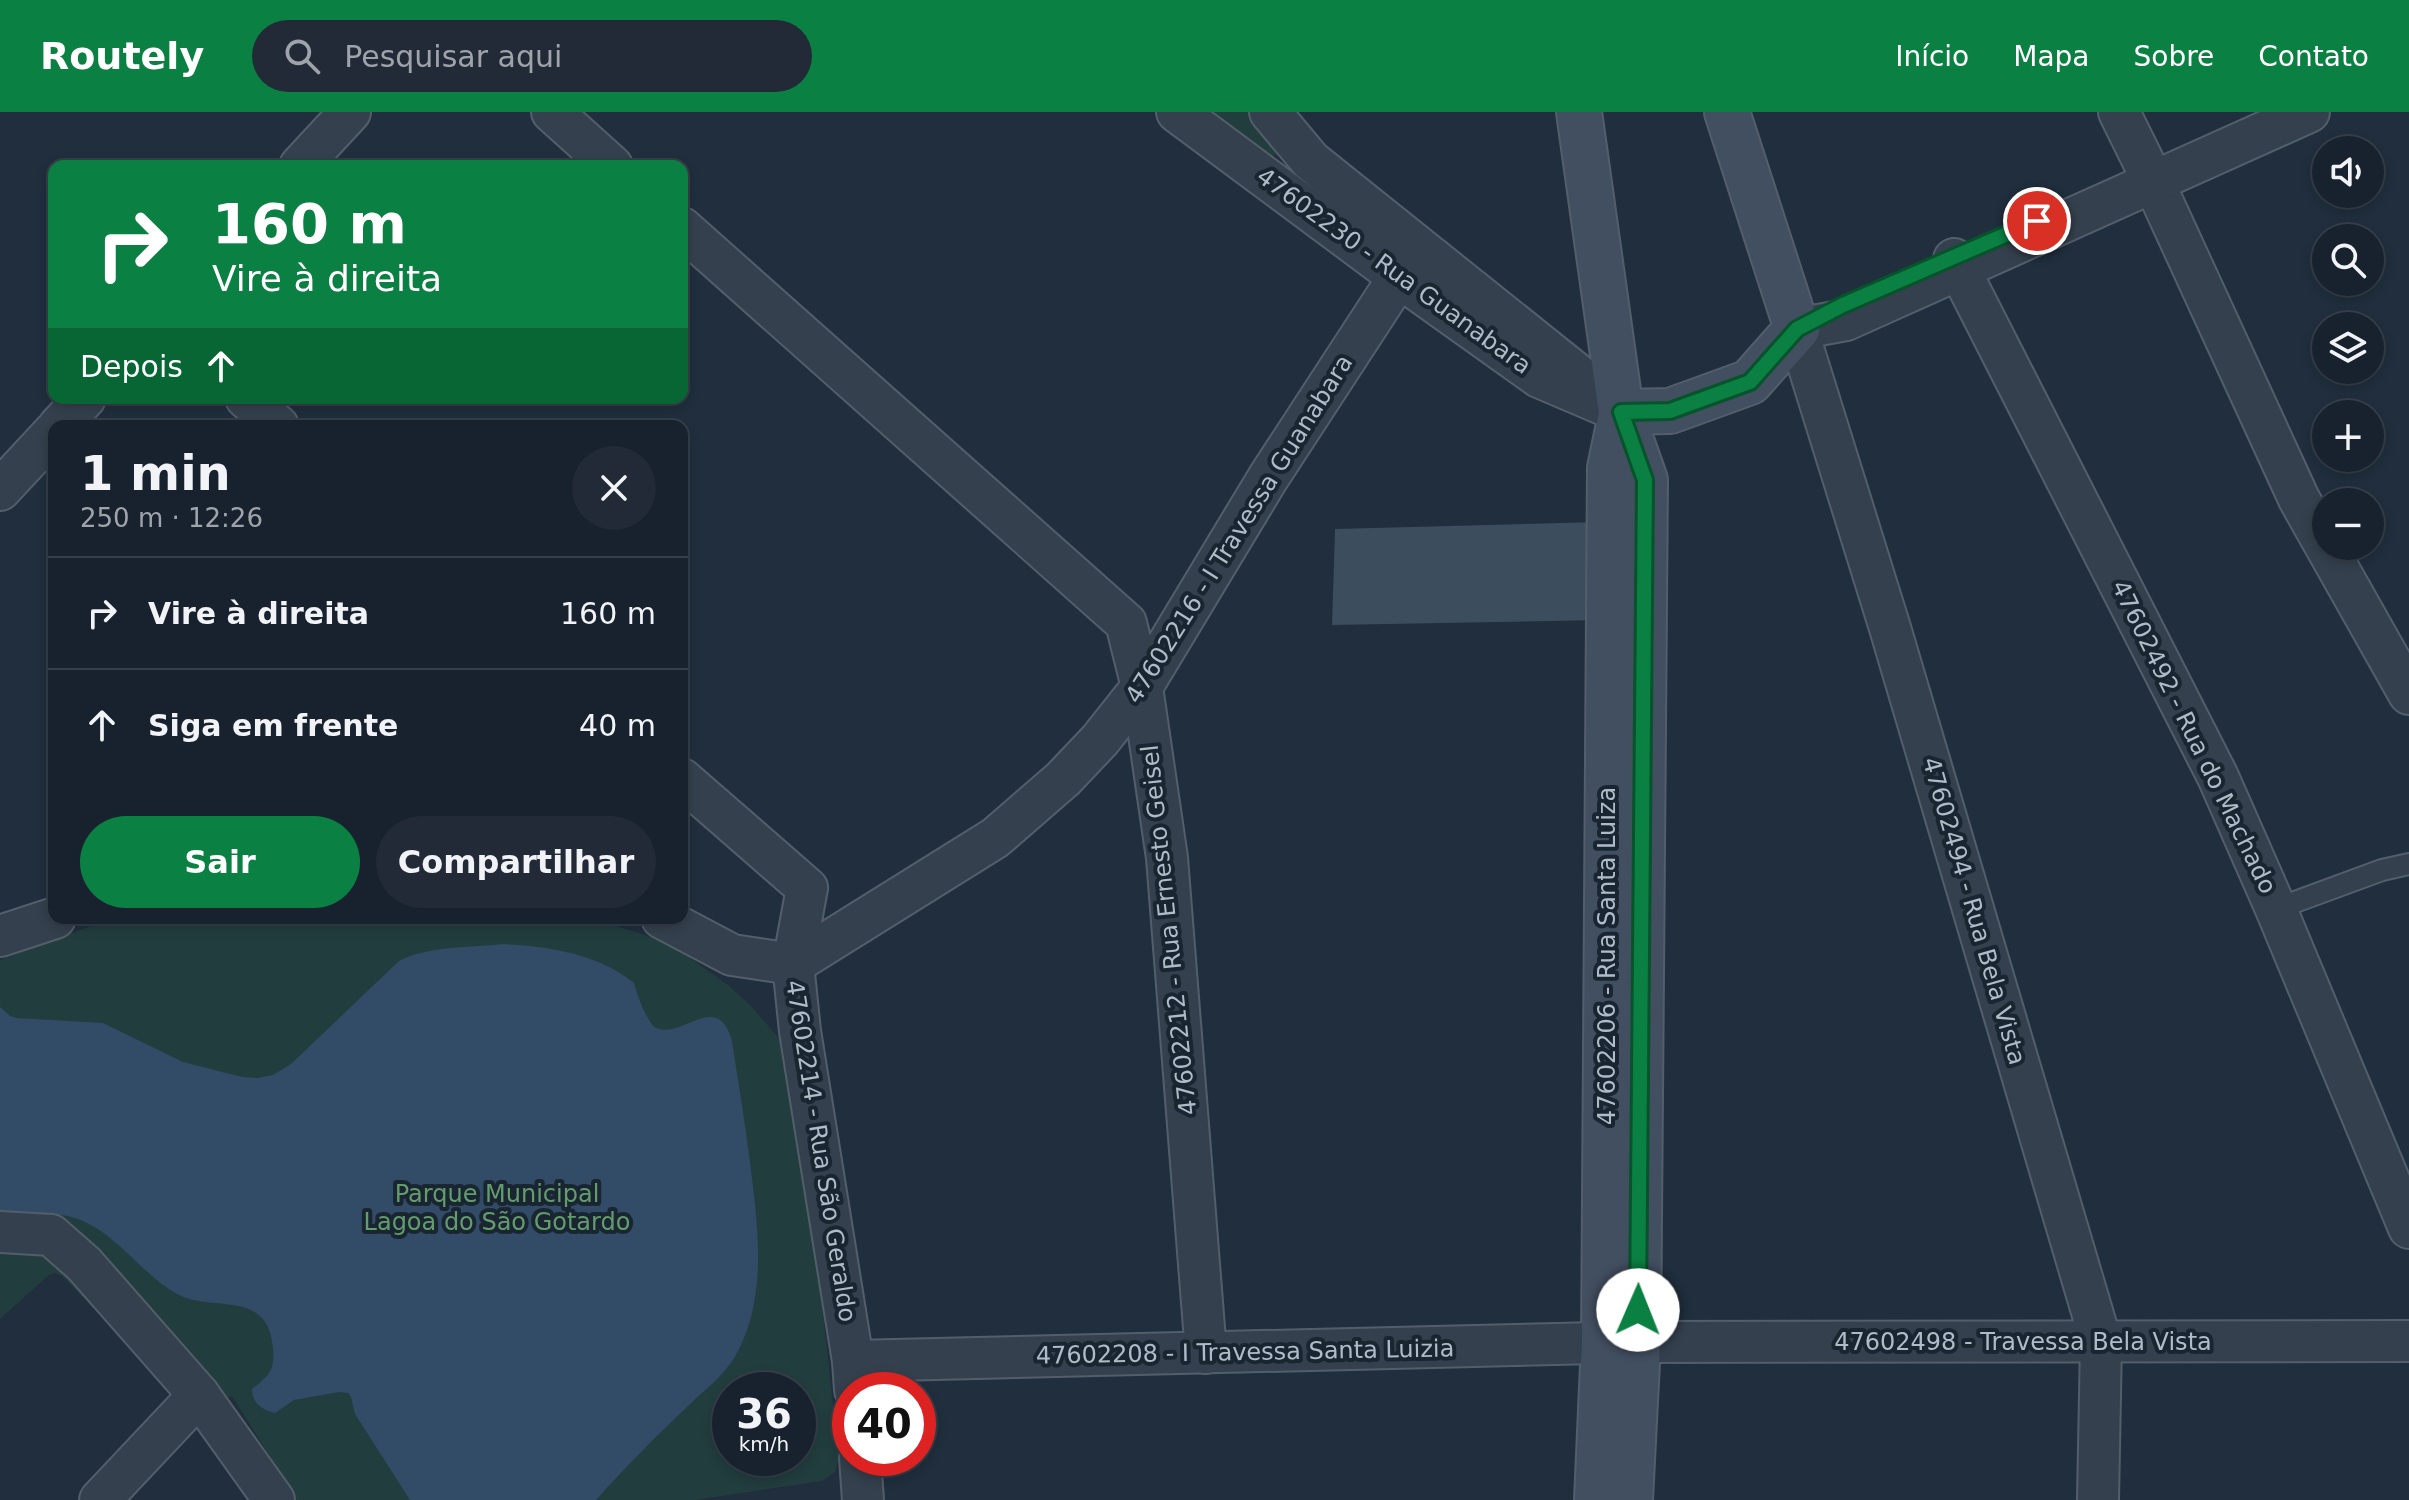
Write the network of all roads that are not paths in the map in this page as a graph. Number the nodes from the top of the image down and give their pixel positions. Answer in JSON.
{"nodes":[{"id":1,"x":350,"y":112,"type":"edge"},
{"id":2,"x":552,"y":112,"type":"edge"},
{"id":3,"x":1177,"y":112,"type":"edge"},
{"id":4,"x":1270,"y":112,"type":"edge"},
{"id":5,"x":1579,"y":112,"type":"edge"},
{"id":6,"x":1727,"y":112,"type":"edge"},
{"id":7,"x":2119,"y":112,"type":"edge"},
{"id":8,"x":2280,"y":112,"type":"edge"},
{"id":9,"x":2309,"y":112,"type":"edge"},
{"id":10,"x":306,"y":160,"type":"edge"},
{"id":11,"x":605,"y":160,"type":"edge"},
{"id":12,"x":2151,"y":176,"type":"junction"},
{"id":13,"x":688,"y":233,"type":"edge"},
{"id":14,"x":1957,"y":264,"type":"junction"},
{"id":15,"x":1399,"y":277,"type":"junction"},
{"id":16,"x":1797,"y":329,"type":"junction"},
{"id":17,"x":79,"y":404,"type":"edge"},
{"id":18,"x":253,"y":404,"type":"edge"},
{"id":19,"x":1621,"y":412,"type":"junction"},
{"id":20,"x":65,"y":420,"type":"edge"},
{"id":21,"x":271,"y":420,"type":"edge"},
{"id":22,"x":48,"y":438,"type":"edge"},
{"id":23,"x":0,"y":490,"type":"edge"},
{"id":24,"x":1142,"y":687,"type":"junction"},
{"id":25,"x":2409,"y":694,"type":"edge"},
{"id":26,"x":688,"y":784,"type":"edge"},
{"id":27,"x":2409,"y":864,"type":"edge"},
{"id":28,"x":2276,"y":909,"type":"junction"},
{"id":29,"x":48,"y":920,"type":"edge"},
{"id":30,"x":673,"y":924,"type":"edge"},
{"id":31,"x":0,"y":936,"type":"edge"},
{"id":32,"x":793,"y":964,"type":"junction"},
{"id":33,"x":2409,"y":1228,"type":"edge"},
{"id":34,"x":0,"y":1232,"type":"edge"},
{"id":35,"x":2409,"y":1341,"type":"edge"},
{"id":36,"x":1621,"y":1342,"type":"junction"},
{"id":37,"x":2101,"y":1342,"type":"junction"},
{"id":38,"x":1206,"y":1353,"type":"junction"},
{"id":39,"x":853,"y":1372,"type":"edge"},
{"id":40,"x":915,"y":1372,"type":"edge"},
{"id":41,"x":199,"y":1395,"type":"junction"},
{"id":42,"x":861,"y":1476,"type":"edge"},
{"id":43,"x":100,"y":1500,"type":"edge"},
{"id":44,"x":274,"y":1500,"type":"edge"},
{"id":45,"x":863,"y":1500,"type":"edge"},
{"id":46,"x":1597,"y":1500,"type":"edge"},
{"id":47,"x":1630,"y":1500,"type":"edge"},
{"id":48,"x":2098,"y":1500,"type":"edge"}],
"edges":[{"from":1,"to":10,"type":"street"},
{"from":2,"to":11,"type":"street"},
{"from":3,"to":15,"type":"street","name":"47602230 - Rua Guanabara"},
{"from":4,"to":19,"type":"street"},
{"from":5,"to":19,"type":"street"},
{"from":6,"to":16,"type":"street"},
{"from":7,"to":12,"type":"street"},
{"from":8,"to":12,"type":"street"},
{"from":9,"to":12,"type":"street"},
{"from":12,"to":14,"type":"street"},
{"from":12,"to":25,"type":"street"},
{"from":13,"to":24,"type":"street","name":"47602212 - Rua Ernesto Geisel"},
{"from":14,"to":16,"type":"street"},
{"from":14,"to":28,"type":"street","name":"47602492 - Rua do Machado"},
{"from":15,"to":19,"type":"street","name":"47602230 - Rua Guanabara"},
{"from":15,"to":24,"type":"street","name":"47602216 - I Travessa Guanabara"},
{"from":16,"to":19,"type":"street"},
{"from":16,"to":37,"type":"street","name":"47602494 - Rua Bela Vista"},
{"from":17,"to":20,"type":"street"},
{"from":18,"to":21,"type":"street"},
{"from":19,"to":36,"type":"street"},
{"from":22,"to":23,"type":"street"},
{"from":24,"to":32,"type":"street","name":"47602216 - I Travessa Guanabara"},
{"from":24,"to":38,"type":"street","name":"47602212 - Rua Ernesto Geisel"},
{"from":26,"to":32,"type":"street","name":"47602214 - Rua São Geraldo"},
{"from":27,"to":28,"type":"lane"},
{"from":28,"to":33,"type":"street","name":"47602492 - Rua do Machado"},
{"from":29,"to":31,"type":"street"},
{"from":30,"to":32,"type":"street"},
{"from":32,"to":39,"type":"street","name":"47602214 - Rua São Geraldo"},
{"from":34,"to":41,"type":"street"},
{"from":35,"to":37,"type":"street","name":"47602498 - Travessa Bela Vista"},
{"from":36,"to":37,"type":"street","name":"47602498 - Travessa Bela Vista"},
{"from":36,"to":38,"type":"street","name":"47602208 - I Travessa Santa Luizia"},
{"from":36,"to":46,"type":"street"},
{"from":36,"to":47,"type":"street"},
{"from":37,"to":48,"type":"street","name":"47602494 - Rua Bela Vista"},
{"from":38,"to":40,"type":"street","name":"47602208 - I Travessa Santa Luizia"},
{"from":41,"to":43,"type":"street"},
{"from":41,"to":44,"type":"street"},
{"from":42,"to":45,"type":"street"}]}
